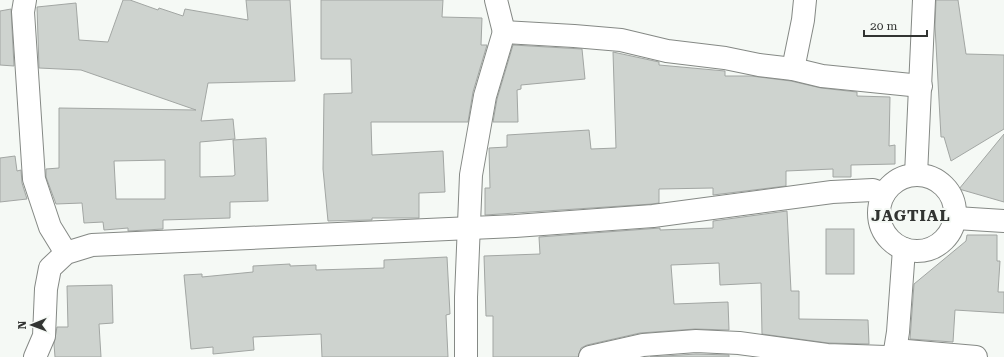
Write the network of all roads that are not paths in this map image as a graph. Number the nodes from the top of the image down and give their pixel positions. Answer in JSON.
{"nodes":[{"id":1,"x":25,"y":0,"type":"edge"},
{"id":2,"x":496,"y":0,"type":"edge"},
{"id":3,"x":805,"y":0,"type":"edge"},
{"id":4,"x":924,"y":0,"type":"edge"},
{"id":5,"x":504,"y":32,"type":"junction"},
{"id":6,"x":792,"y":68,"type":"junction"},
{"id":7,"x":921,"y":86,"type":"junction"},
{"id":8,"x":916,"y":175,"type":"junction"},
{"id":9,"x":884,"y":194,"type":"junction"},
{"id":10,"x":956,"y":218,"type":"junction"},
{"id":11,"x":1004,"y":221,"type":"edge"},
{"id":12,"x":470,"y":229,"type":"junction"},
{"id":13,"x":904,"y":249,"type":"junction"},
{"id":14,"x":66,"y":253,"type":"junction"},
{"id":15,"x":891,"y":355,"type":"edge"},
{"id":16,"x":35,"y":357,"type":"edge"},
{"id":17,"x":466,"y":357,"type":"edge"},
{"id":18,"x":590,"y":357,"type":"edge"},
{"id":19,"x":976,"y":357,"type":"edge"}],
"edges":[{"from":1,"to":14,"type":"main road"},
{"from":2,"to":5,"type":"main road"},
{"from":3,"to":6,"type":"main road"},
{"from":4,"to":7,"type":"main road"},
{"from":5,"to":6,"type":"main road"},
{"from":5,"to":12,"type":"main road"},
{"from":6,"to":7,"type":"main road"},
{"from":7,"to":8,"type":"main road"},
{"from":8,"to":9,"type":"main road"},
{"from":8,"to":10,"type":"main road"},
{"from":9,"to":12,"type":"main road"},
{"from":9,"to":13,"type":"main road"},
{"from":10,"to":11,"type":"main road"},
{"from":10,"to":13,"type":"main road"},
{"from":12,"to":14,"type":"main road"},
{"from":12,"to":17,"type":"main road"},
{"from":13,"to":15,"type":"main road"},
{"from":14,"to":16,"type":"main road"},
{"from":15,"to":18,"type":"main road"},
{"from":15,"to":19,"type":"main road"}]}
